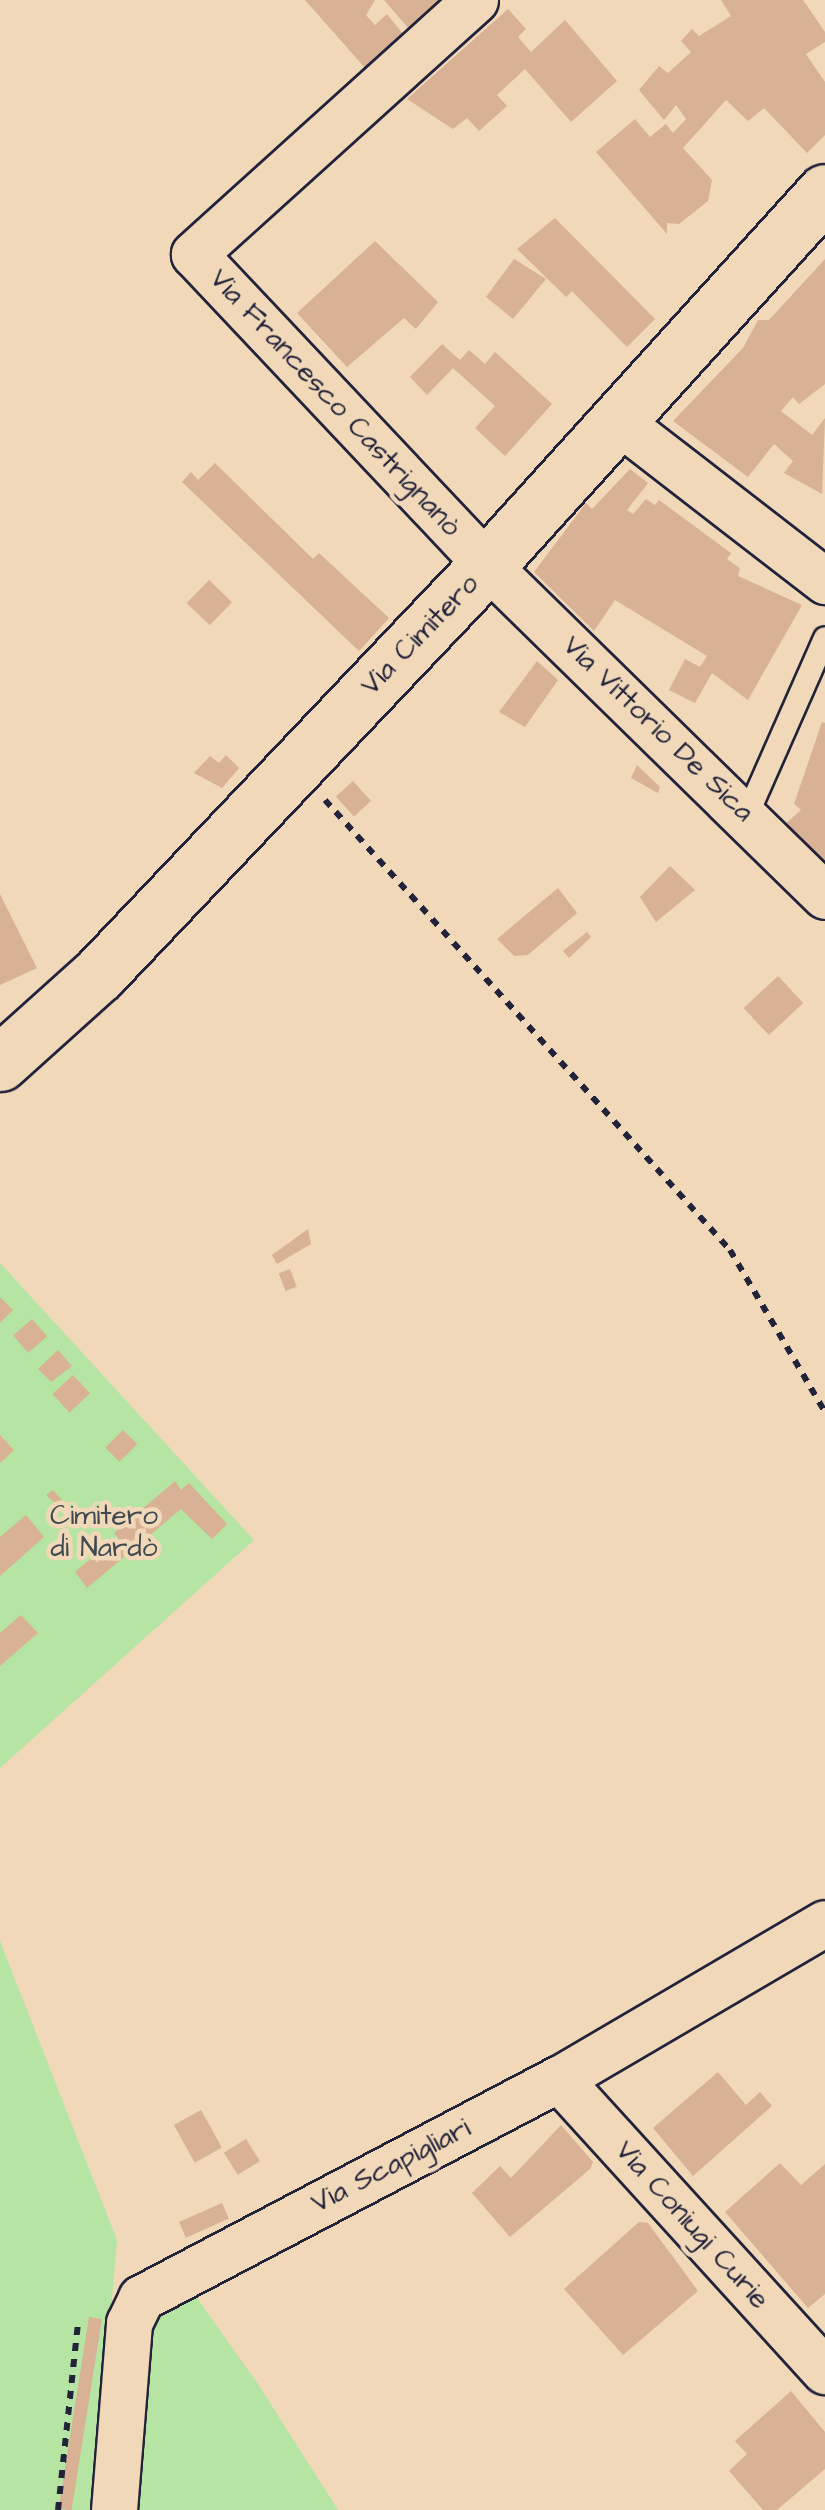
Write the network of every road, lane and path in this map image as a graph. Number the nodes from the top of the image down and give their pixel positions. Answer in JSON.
{"nodes":[{"id":1,"x":476,"y":0,"type":"edge"},
{"id":2,"x":825,"y":192,"type":"edge"},
{"id":3,"x":618,"y":421,"type":"junction"},
{"id":4,"x":488,"y":565,"type":"junction"},
{"id":5,"x":825,"y":581,"type":"edge"},
{"id":6,"x":825,"y":638,"type":"edge"},
{"id":7,"x":294,"y":766,"type":"junction"},
{"id":8,"x":747,"y":815,"type":"junction"},
{"id":9,"x":825,"y":896,"type":"edge"},
{"id":10,"x":0,"y":1063,"type":"edge"},
{"id":11,"x":825,"y":1412,"type":"edge"},
{"id":12,"x":825,"y":1923,"type":"edge"},
{"id":13,"x":559,"y":2080,"type":"junction"},
{"id":14,"x":78,"y":2324,"type":"dead end"},
{"id":15,"x":820,"y":2355,"type":"edge"},
{"id":16,"x":58,"y":2510,"type":"edge"},
{"id":17,"x":114,"y":2510,"type":"edge"}],
"edges":[{"from":1,"to":4,"type":"street","name":"Via Francesco Castrignanò"},
{"from":2,"to":3,"type":"street","name":"Via Cimitero"},
{"from":3,"to":4,"type":"street","name":"Via Cimitero"},
{"from":3,"to":5,"type":"street"},
{"from":4,"to":7,"type":"street","name":"Via Cimitero"},
{"from":4,"to":8,"type":"street","name":"Via Vittorio De Sica"},
{"from":6,"to":8,"type":"lane"},
{"from":7,"to":10,"type":"street","name":"Via Cimitero"},
{"from":7,"to":11,"type":"path"},
{"from":8,"to":9,"type":"street","name":"Via Vittorio De Sica"},
{"from":12,"to":13,"type":"street","name":"Via Scapigliari"},
{"from":13,"to":15,"type":"street","name":"Via Coniugi Curie"},
{"from":13,"to":17,"type":"street","name":"Via Scapigliari"},
{"from":14,"to":16,"type":"path"}]}
